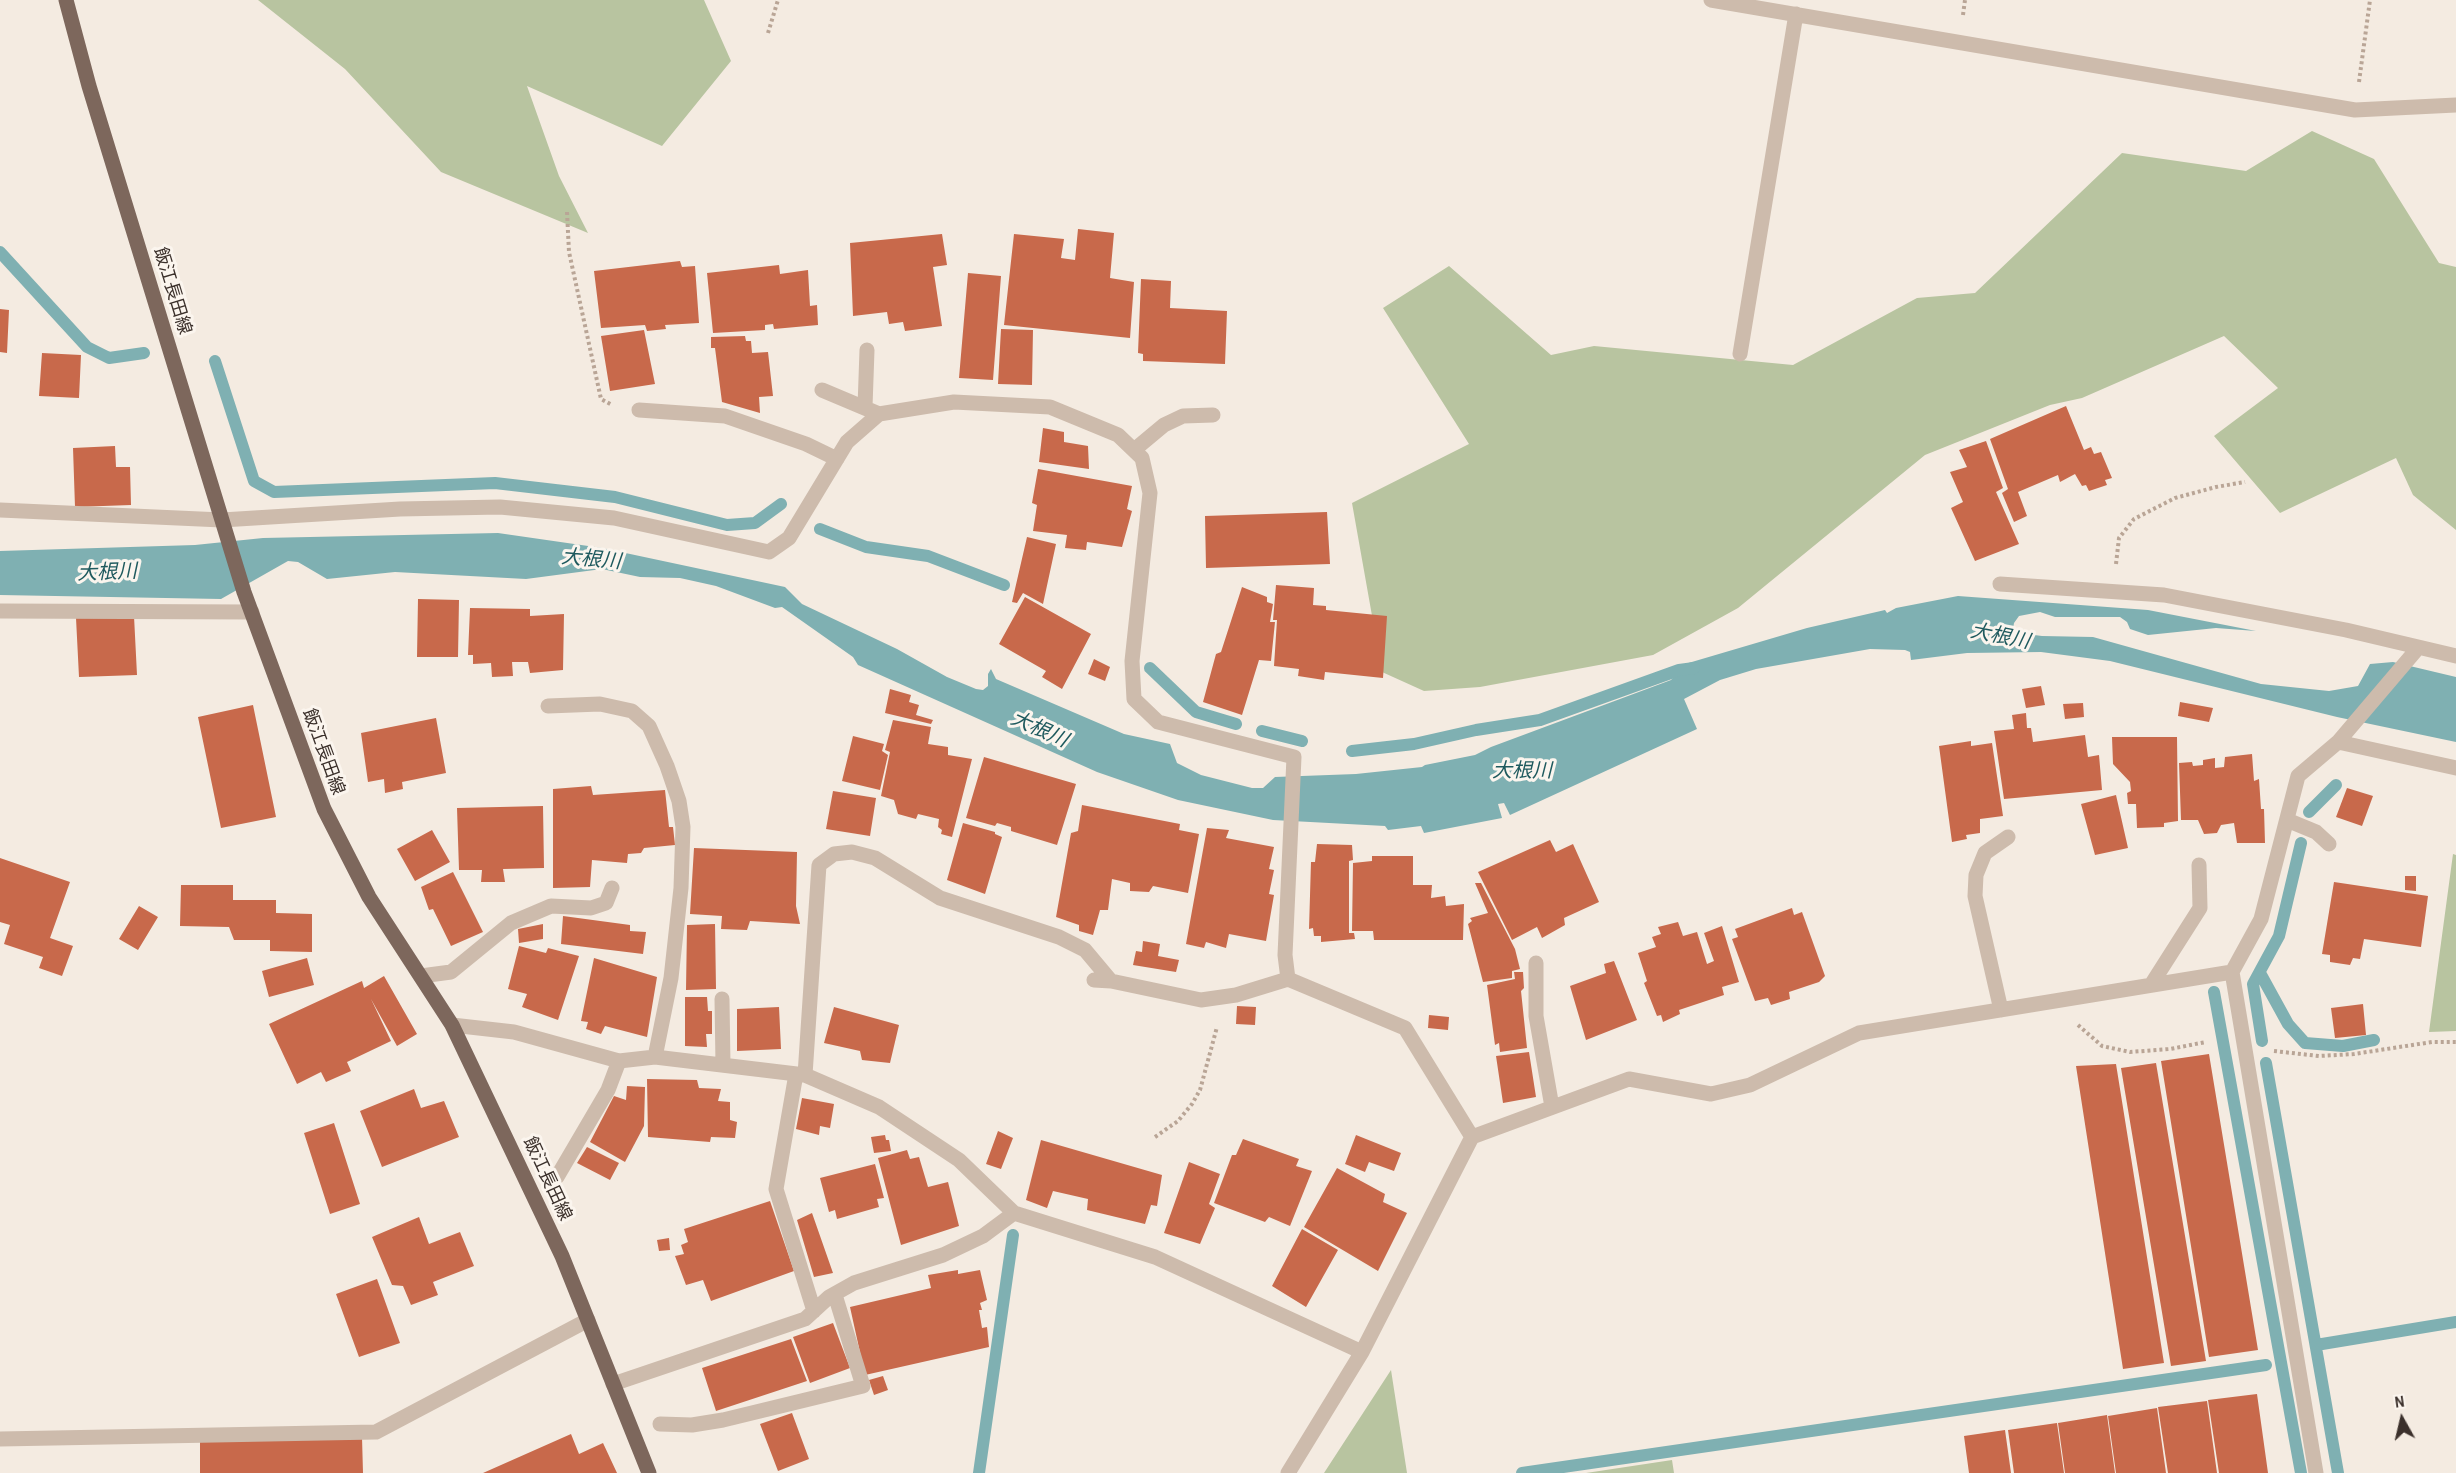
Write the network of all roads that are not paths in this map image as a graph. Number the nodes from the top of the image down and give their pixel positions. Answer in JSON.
{"nodes":[{"id":1,"x":66,"y":0,"type":"edge"},
{"id":2,"x":1711,"y":0,"type":"edge"},
{"id":3,"x":1796,"y":14,"type":"junction"},
{"id":4,"x":2456,"y":105,"type":"edge"},
{"id":5,"x":867,"y":350,"type":"dead end"},
{"id":6,"x":1740,"y":354,"type":"dead end"},
{"id":7,"x":822,"y":390,"type":"dead end"},
{"id":8,"x":865,"y":408,"type":"junction"},
{"id":9,"x":639,"y":410,"type":"road end"},
{"id":10,"x":879,"y":414,"type":"junction"},
{"id":11,"x":1213,"y":415,"type":"dead end"},
{"id":12,"x":1134,"y":450,"type":"junction"},
{"id":13,"x":837,"y":459,"type":"junction"},
{"id":14,"x":0,"y":510,"type":"edge"},
{"id":15,"x":222,"y":520,"type":"junction"},
{"id":16,"x":2000,"y":584,"type":"dead end"},
{"id":17,"x":0,"y":611,"type":"edge"},
{"id":18,"x":252,"y":612,"type":"junction"},
{"id":19,"x":2418,"y":648,"type":"junction"},
{"id":20,"x":2456,"y":656,"type":"edge"},
{"id":21,"x":548,"y":706,"type":"dead end"},
{"id":22,"x":2338,"y":742,"type":"junction"},
{"id":23,"x":2456,"y":768,"type":"edge"},
{"id":24,"x":2287,"y":819,"type":"junction"},
{"id":25,"x":2008,"y":837,"type":"dead end"},
{"id":26,"x":2329,"y":844,"type":"dead end"},
{"id":27,"x":2199,"y":865,"type":"dead end"},
{"id":28,"x":612,"y":888,"type":"dead end"},
{"id":29,"x":1536,"y":963,"type":"dead end"},
{"id":30,"x":2232,"y":972,"type":"junction"},
{"id":31,"x":421,"y":976,"type":"junction"},
{"id":32,"x":1288,"y":979,"type":"junction"},
{"id":33,"x":1094,"y":980,"type":"dead end"},
{"id":34,"x":1111,"y":981,"type":"junction"},
{"id":35,"x":2151,"y":985,"type":"junction"},
{"id":36,"x":722,"y":999,"type":"dead end"},
{"id":37,"x":2001,"y":1010,"type":"junction"},
{"id":38,"x":452,"y":1025,"type":"junction"},
{"id":39,"x":655,"y":1057,"type":"junction"},
{"id":40,"x":619,"y":1060,"type":"junction"},
{"id":41,"x":723,"y":1065,"type":"junction"},
{"id":42,"x":800,"y":1075,"type":"junction"},
{"id":43,"x":1552,"y":1107,"type":"junction"},
{"id":44,"x":1472,"y":1137,"type":"junction"},
{"id":45,"x":557,"y":1177,"type":"dead end"},
{"id":46,"x":1014,"y":1213,"type":"junction"},
{"id":47,"x":835,"y":1295,"type":"junction"},
{"id":48,"x":814,"y":1311,"type":"junction"},
{"id":49,"x":588,"y":1320,"type":"junction"},
{"id":50,"x":1362,"y":1352,"type":"junction"},
{"id":51,"x":613,"y":1384,"type":"junction"},
{"id":52,"x":660,"y":1424,"type":"dead end"},
{"id":53,"x":0,"y":1439,"type":"edge"},
{"id":54,"x":649,"y":1473,"type":"edge"},
{"id":55,"x":1288,"y":1473,"type":"edge"},
{"id":56,"x":2316,"y":1473,"type":"edge"}],
"edges":[{"from":1,"to":15,"type":"main road","name":"飯江長田線"},
{"from":2,"to":3,"type":"street"},
{"from":3,"to":4,"type":"street"},
{"from":3,"to":6,"type":"street"},
{"from":5,"to":8,"type":"street"},
{"from":7,"to":8,"type":"street"},
{"from":8,"to":10,"type":"street"},
{"from":9,"to":13,"type":"street"},
{"from":10,"to":12,"type":"street"},
{"from":10,"to":13,"type":"street"},
{"from":11,"to":12,"type":"street"},
{"from":12,"to":32,"type":"street"},
{"from":13,"to":15,"type":"street"},
{"from":14,"to":15,"type":"street"},
{"from":15,"to":18,"type":"main road","name":"飯江長田線"},
{"from":16,"to":19,"type":"street"},
{"from":17,"to":18,"type":"street"},
{"from":18,"to":31,"type":"main road","name":"飯江長田線"},
{"from":19,"to":20,"type":"street"},
{"from":19,"to":22,"type":"street"},
{"from":21,"to":39,"type":"street"},
{"from":22,"to":23,"type":"street"},
{"from":22,"to":24,"type":"street"},
{"from":24,"to":26,"type":"street"},
{"from":24,"to":30,"type":"street"},
{"from":25,"to":37,"type":"street"},
{"from":27,"to":35,"type":"street"},
{"from":28,"to":31,"type":"street"},
{"from":29,"to":43,"type":"street"},
{"from":30,"to":35,"type":"street"},
{"from":30,"to":56,"type":"street"},
{"from":31,"to":38,"type":"main road","name":"飯江長田線"},
{"from":32,"to":34,"type":"street"},
{"from":32,"to":44,"type":"street"},
{"from":33,"to":34,"type":"street"},
{"from":34,"to":42,"type":"street"},
{"from":35,"to":37,"type":"street"},
{"from":36,"to":41,"type":"street"},
{"from":37,"to":43,"type":"street"},
{"from":38,"to":40,"type":"street"},
{"from":38,"to":49,"type":"main road","name":"飯江長田線"},
{"from":39,"to":40,"type":"street"},
{"from":39,"to":41,"type":"street"},
{"from":40,"to":45,"type":"street"},
{"from":41,"to":42,"type":"street"},
{"from":42,"to":46,"type":"street"},
{"from":42,"to":48,"type":"street"},
{"from":43,"to":44,"type":"street"},
{"from":44,"to":50,"type":"street"},
{"from":46,"to":47,"type":"street"},
{"from":46,"to":50,"type":"street"},
{"from":47,"to":48,"type":"street"},
{"from":47,"to":52,"type":"street"},
{"from":48,"to":51,"type":"street"},
{"from":49,"to":51,"type":"main road","name":"飯江長田線"},
{"from":49,"to":53,"type":"street"},
{"from":50,"to":55,"type":"street"},
{"from":51,"to":54,"type":"main road","name":"飯江長田線"}]}
